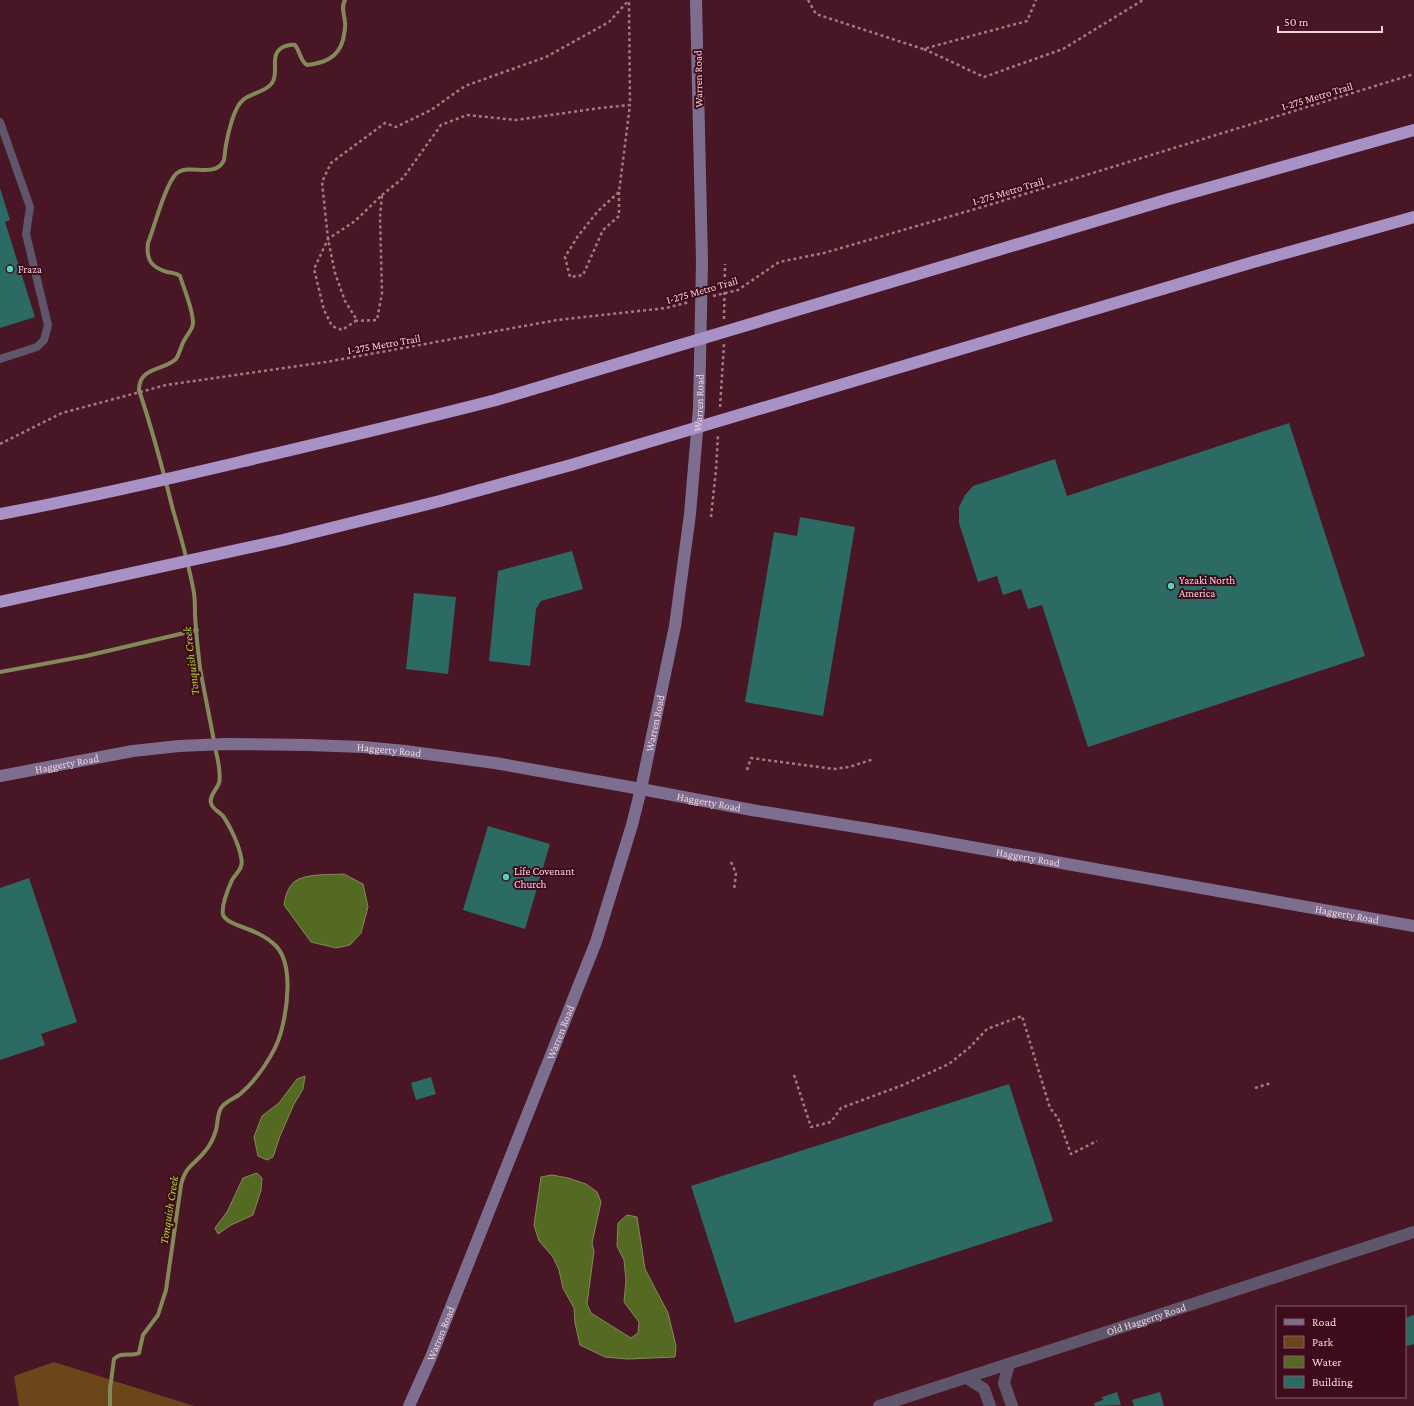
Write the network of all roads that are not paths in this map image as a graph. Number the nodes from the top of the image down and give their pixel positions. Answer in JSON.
{"nodes":[{"id":1,"x":696,"y":0,"type":"edge"},
{"id":2,"x":0,"y":122,"type":"edge"},
{"id":3,"x":1414,"y":130,"type":"edge"},
{"id":4,"x":1414,"y":217,"type":"edge"},
{"id":5,"x":0,"y":359,"type":"edge"},
{"id":6,"x":0,"y":514,"type":"edge"},
{"id":7,"x":0,"y":602,"type":"edge"},
{"id":8,"x":0,"y":776,"type":"edge"},
{"id":9,"x":641,"y":789,"type":"junction"},
{"id":10,"x":1414,"y":926,"type":"edge"},
{"id":11,"x":1414,"y":1232,"type":"edge"},
{"id":12,"x":1009,"y":1364,"type":"junction"},
{"id":13,"x":967,"y":1378,"type":"junction"},
{"id":14,"x":410,"y":1406,"type":"edge"},
{"id":15,"x":879,"y":1406,"type":"edge"},
{"id":16,"x":990,"y":1406,"type":"edge"},
{"id":17,"x":1012,"y":1406,"type":"edge"}],
"edges":[{"from":1,"to":9,"type":"main road","name":"Warren Road"},
{"from":2,"to":5,"type":"lane"},
{"from":3,"to":6,"type":"highway"},
{"from":4,"to":7,"type":"highway"},
{"from":8,"to":9,"type":"main road","name":"Haggerty Road"},
{"from":9,"to":10,"type":"main road","name":"Haggerty Road"},
{"from":9,"to":14,"type":"main road","name":"Warren Road"},
{"from":11,"to":12,"type":"street","name":"Old Haggerty Road"},
{"from":12,"to":13,"type":"street","name":"Old Haggerty Road"},
{"from":12,"to":17,"type":"street"},
{"from":13,"to":15,"type":"street","name":"Old Haggerty Road"},
{"from":13,"to":16,"type":"street"}]}
